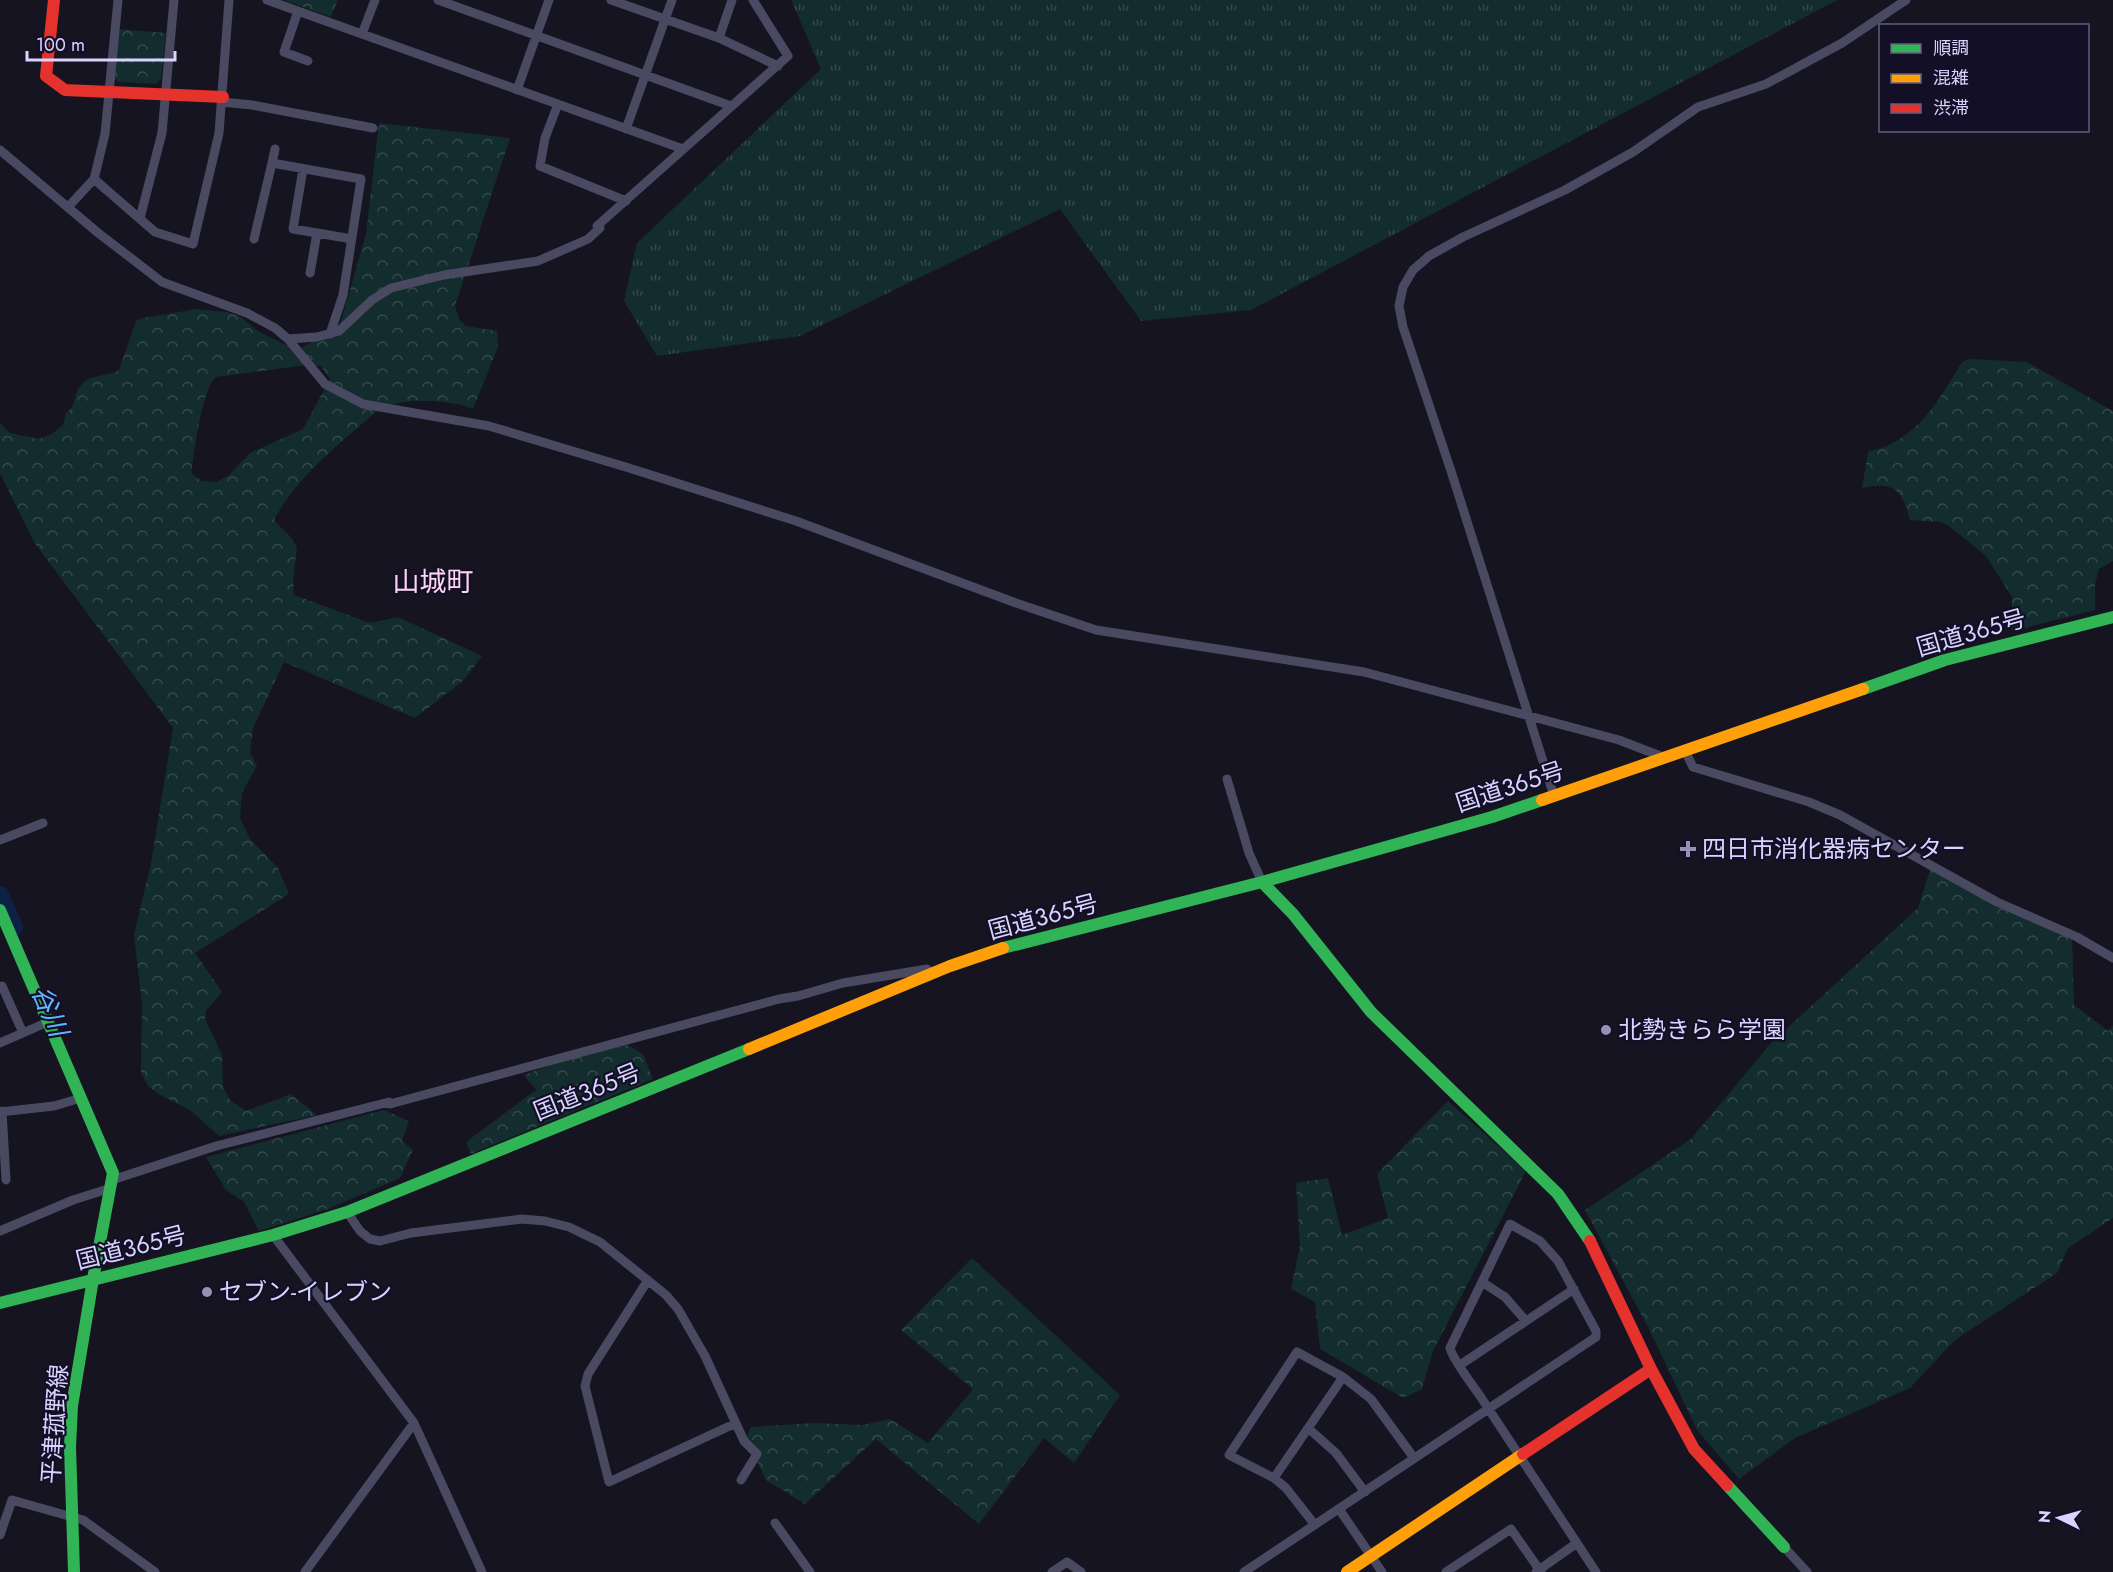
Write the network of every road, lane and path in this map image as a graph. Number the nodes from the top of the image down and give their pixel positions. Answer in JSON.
{"nodes":[{"id":1,"x":54,"y":0,"type":"edge"},
{"id":2,"x":118,"y":0,"type":"edge"},
{"id":3,"x":174,"y":0,"type":"edge"},
{"id":4,"x":229,"y":0,"type":"edge"},
{"id":5,"x":267,"y":0,"type":"edge"},
{"id":6,"x":375,"y":0,"type":"edge"},
{"id":7,"x":438,"y":0,"type":"edge"},
{"id":8,"x":549,"y":0,"type":"edge"},
{"id":9,"x":610,"y":0,"type":"edge"},
{"id":10,"x":672,"y":0,"type":"edge"},
{"id":11,"x":732,"y":0,"type":"edge"},
{"id":12,"x":753,"y":0,"type":"edge"},
{"id":13,"x":1906,"y":0,"type":"edge"},
{"id":14,"x":298,"y":11,"type":"junction"},
{"id":15,"x":664,"y":20,"type":"junction"},
{"id":16,"x":362,"y":34,"type":"junction"},
{"id":17,"x":537,"y":35,"type":"junction"},
{"id":18,"x":718,"y":38,"type":"junction"},
{"id":19,"x":308,"y":61,"type":"dead end"},
{"id":20,"x":778,"y":66,"type":"junction"},
{"id":21,"x":645,"y":74,"type":"junction"},
{"id":22,"x":518,"y":90,"type":"junction"},
{"id":23,"x":108,"y":92,"type":"junction"},
{"id":24,"x":165,"y":94,"type":"junction"},
{"id":25,"x":222,"y":100,"type":"junction"},
{"id":26,"x":558,"y":104,"type":"junction"},
{"id":27,"x":731,"y":106,"type":"junction"},
{"id":28,"x":373,"y":128,"type":"dead end"},
{"id":29,"x":626,"y":129,"type":"junction"},
{"id":30,"x":275,"y":149,"type":"dead end"},
{"id":31,"x":0,"y":150,"type":"edge"},
{"id":32,"x":683,"y":150,"type":"junction"},
{"id":33,"x":272,"y":163,"type":"junction"},
{"id":34,"x":303,"y":169,"type":"junction"},
{"id":35,"x":94,"y":179,"type":"junction"},
{"id":36,"x":626,"y":201,"type":"junction"},
{"id":37,"x":69,"y":206,"type":"junction"},
{"id":38,"x":140,"y":218,"type":"junction"},
{"id":39,"x":317,"y":233,"type":"junction"},
{"id":40,"x":254,"y":239,"type":"dead end"},
{"id":41,"x":352,"y":239,"type":"junction"},
{"id":42,"x":310,"y":273,"type":"dead end"},
{"id":43,"x":330,"y":334,"type":"junction"},
{"id":44,"x":288,"y":339,"type":"junction"},
{"id":45,"x":2113,"y":617,"type":"edge"},
{"id":46,"x":1530,"y":716,"type":"junction"},
{"id":47,"x":1685,"y":751,"type":"junction"},
{"id":48,"x":1665,"y":758,"type":"junction"},
{"id":49,"x":1227,"y":778,"type":"dead end"},
{"id":50,"x":1554,"y":796,"type":"junction"},
{"id":51,"x":44,"y":823,"type":"dead end"},
{"id":52,"x":0,"y":840,"type":"edge"},
{"id":53,"x":1262,"y":882,"type":"junction"},
{"id":54,"x":0,"y":910,"type":"edge"},
{"id":55,"x":2113,"y":958,"type":"edge"},
{"id":56,"x":950,"y":966,"type":"junction"},
{"id":57,"x":2,"y":986,"type":"dead end"},
{"id":58,"x":48,"y":1022,"type":"junction"},
{"id":59,"x":23,"y":1033,"type":"junction"},
{"id":60,"x":0,"y":1043,"type":"edge"},
{"id":61,"x":81,"y":1098,"type":"junction"},
{"id":62,"x":1,"y":1111,"type":"edge"},
{"id":63,"x":6,"y":1180,"type":"dead end"},
{"id":64,"x":111,"y":1184,"type":"junction"},
{"id":65,"x":346,"y":1212,"type":"junction"},
{"id":66,"x":0,"y":1231,"type":"edge"},
{"id":67,"x":273,"y":1235,"type":"junction"},
{"id":68,"x":93,"y":1279,"type":"junction"},
{"id":69,"x":648,"y":1280,"type":"junction"},
{"id":70,"x":1482,"y":1282,"type":"junction"},
{"id":71,"x":1574,"y":1290,"type":"junction"},
{"id":72,"x":0,"y":1303,"type":"edge"},
{"id":73,"x":1526,"y":1321,"type":"junction"},
{"id":74,"x":1460,"y":1365,"type":"junction"},
{"id":75,"x":1651,"y":1370,"type":"junction"},
{"id":76,"x":1343,"y":1377,"type":"junction"},
{"id":77,"x":1489,"y":1409,"type":"junction"},
{"id":78,"x":414,"y":1423,"type":"junction"},
{"id":79,"x":734,"y":1424,"type":"junction"},
{"id":80,"x":1308,"y":1428,"type":"junction"},
{"id":81,"x":1520,"y":1457,"type":"junction"},
{"id":82,"x":1414,"y":1458,"type":"junction"},
{"id":83,"x":1274,"y":1478,"type":"junction"},
{"id":84,"x":741,"y":1480,"type":"dead end"},
{"id":85,"x":1365,"y":1492,"type":"junction"},
{"id":86,"x":1339,"y":1509,"type":"junction"},
{"id":87,"x":72,"y":1517,"type":"junction"},
{"id":88,"x":775,"y":1522,"type":"dead end"},
{"id":89,"x":1315,"y":1525,"type":"junction"},
{"id":90,"x":0,"y":1535,"type":"edge"},
{"id":91,"x":1577,"y":1543,"type":"junction"},
{"id":92,"x":1784,"y":1547,"type":"joint"},
{"id":93,"x":1371,"y":1556,"type":"junction"},
{"id":94,"x":1539,"y":1571,"type":"edge"},
{"id":95,"x":75,"y":1572,"type":"edge"},
{"id":96,"x":155,"y":1572,"type":"edge"},
{"id":97,"x":304,"y":1572,"type":"edge"},
{"id":98,"x":482,"y":1572,"type":"edge"},
{"id":99,"x":810,"y":1572,"type":"edge"},
{"id":100,"x":1052,"y":1572,"type":"edge"},
{"id":101,"x":1081,"y":1572,"type":"edge"},
{"id":102,"x":1244,"y":1572,"type":"edge"},
{"id":103,"x":1347,"y":1572,"type":"edge"},
{"id":104,"x":1382,"y":1572,"type":"edge"},
{"id":105,"x":1446,"y":1572,"type":"edge"},
{"id":106,"x":1596,"y":1572,"type":"edge"},
{"id":107,"x":1808,"y":1572,"type":"edge"}],
"edges":[{"from":1,"to":23,"type":"main road"},
{"from":2,"to":23,"type":"street"},
{"from":3,"to":24,"type":"street"},
{"from":4,"to":25,"type":"street"},
{"from":5,"to":14,"type":"street"},
{"from":6,"to":16,"type":"street"},
{"from":7,"to":17,"type":"street"},
{"from":8,"to":17,"type":"street"},
{"from":9,"to":15,"type":"street"},
{"from":10,"to":15,"type":"street"},
{"from":11,"to":18,"type":"street"},
{"from":12,"to":20,"type":"street"},
{"from":13,"to":46,"type":"street"},
{"from":14,"to":16,"type":"street"},
{"from":14,"to":19,"type":"street"},
{"from":15,"to":18,"type":"street"},
{"from":15,"to":21,"type":"street"},
{"from":16,"to":22,"type":"street"},
{"from":17,"to":21,"type":"street"},
{"from":17,"to":22,"type":"street"},
{"from":18,"to":20,"type":"street"},
{"from":20,"to":27,"type":"street"},
{"from":21,"to":27,"type":"street"},
{"from":21,"to":29,"type":"street"},
{"from":22,"to":26,"type":"street"},
{"from":23,"to":24,"type":"main road"},
{"from":23,"to":35,"type":"street"},
{"from":24,"to":25,"type":"main road"},
{"from":24,"to":38,"type":"street"},
{"from":25,"to":28,"type":"street"},
{"from":25,"to":38,"type":"street"},
{"from":26,"to":29,"type":"street"},
{"from":26,"to":36,"type":"street"},
{"from":27,"to":32,"type":"street"},
{"from":29,"to":32,"type":"street"},
{"from":30,"to":33,"type":"street"},
{"from":31,"to":37,"type":"street"},
{"from":32,"to":36,"type":"street"},
{"from":33,"to":34,"type":"street"},
{"from":33,"to":40,"type":"street"},
{"from":34,"to":39,"type":"street"},
{"from":34,"to":41,"type":"street"},
{"from":35,"to":37,"type":"street"},
{"from":35,"to":38,"type":"street"},
{"from":36,"to":43,"type":"street"},
{"from":37,"to":44,"type":"street"},
{"from":39,"to":41,"type":"street"},
{"from":39,"to":42,"type":"street"},
{"from":41,"to":43,"type":"street"},
{"from":43,"to":44,"type":"street"},
{"from":44,"to":46,"type":"street"},
{"from":45,"to":47,"type":"main road","name":"国道365号"},
{"from":46,"to":48,"type":"street"},
{"from":46,"to":50,"type":"street"},
{"from":47,"to":48,"type":"main road","name":"国道365号"},
{"from":47,"to":55,"type":"street"},
{"from":48,"to":50,"type":"main road","name":"国道365号"},
{"from":49,"to":53,"type":"street"},
{"from":50,"to":53,"type":"main road","name":"国道365号"},
{"from":51,"to":52,"type":"street"},
{"from":53,"to":56,"type":"main road","name":"国道365号"},
{"from":53,"to":75,"type":"main road"},
{"from":54,"to":58,"type":"main road"},
{"from":56,"to":64,"type":"street"},
{"from":56,"to":65,"type":"main road","name":"国道365号"},
{"from":57,"to":59,"type":"street"},
{"from":58,"to":59,"type":"street"},
{"from":58,"to":61,"type":"main road"},
{"from":59,"to":60,"type":"street"},
{"from":61,"to":62,"type":"street"},
{"from":61,"to":64,"type":"main road"},
{"from":62,"to":63,"type":"street"},
{"from":64,"to":66,"type":"street"},
{"from":64,"to":68,"type":"main road","name":"平津菰野線"},
{"from":65,"to":67,"type":"main road","name":"国道365号"},
{"from":65,"to":69,"type":"street"},
{"from":67,"to":68,"type":"main road","name":"国道365号"},
{"from":67,"to":78,"type":"street"},
{"from":68,"to":72,"type":"main road","name":"国道365号"},
{"from":68,"to":87,"type":"main road","name":"平津菰野線"},
{"from":69,"to":79,"type":"street"},
{"from":69,"to":79,"type":"street"},
{"from":70,"to":71,"type":"street"},
{"from":70,"to":73,"type":"street"},
{"from":70,"to":74,"type":"street"},
{"from":71,"to":73,"type":"street"},
{"from":71,"to":77,"type":"street"},
{"from":73,"to":74,"type":"street"},
{"from":74,"to":77,"type":"street"},
{"from":75,"to":81,"type":"main road"},
{"from":75,"to":92,"type":"main road"},
{"from":76,"to":80,"type":"street"},
{"from":76,"to":82,"type":"street"},
{"from":76,"to":83,"type":"street"},
{"from":77,"to":81,"type":"street"},
{"from":77,"to":82,"type":"street"},
{"from":78,"to":97,"type":"street"},
{"from":78,"to":98,"type":"street"},
{"from":79,"to":84,"type":"street"},
{"from":80,"to":83,"type":"street"},
{"from":80,"to":85,"type":"street"},
{"from":81,"to":91,"type":"street"},
{"from":81,"to":93,"type":"main road"},
{"from":82,"to":85,"type":"street"},
{"from":83,"to":89,"type":"street"},
{"from":85,"to":86,"type":"street"},
{"from":86,"to":89,"type":"street"},
{"from":86,"to":93,"type":"street"},
{"from":87,"to":90,"type":"street"},
{"from":87,"to":95,"type":"main road","name":"平津菰野線"},
{"from":87,"to":96,"type":"street"},
{"from":88,"to":99,"type":"street"},
{"from":89,"to":102,"type":"street"},
{"from":91,"to":94,"type":"street"},
{"from":91,"to":106,"type":"street"},
{"from":92,"to":107,"type":"street"},
{"from":93,"to":103,"type":"main road"},
{"from":93,"to":104,"type":"street"},
{"from":94,"to":105,"type":"street"},
{"from":100,"to":101,"type":"street"}]}
